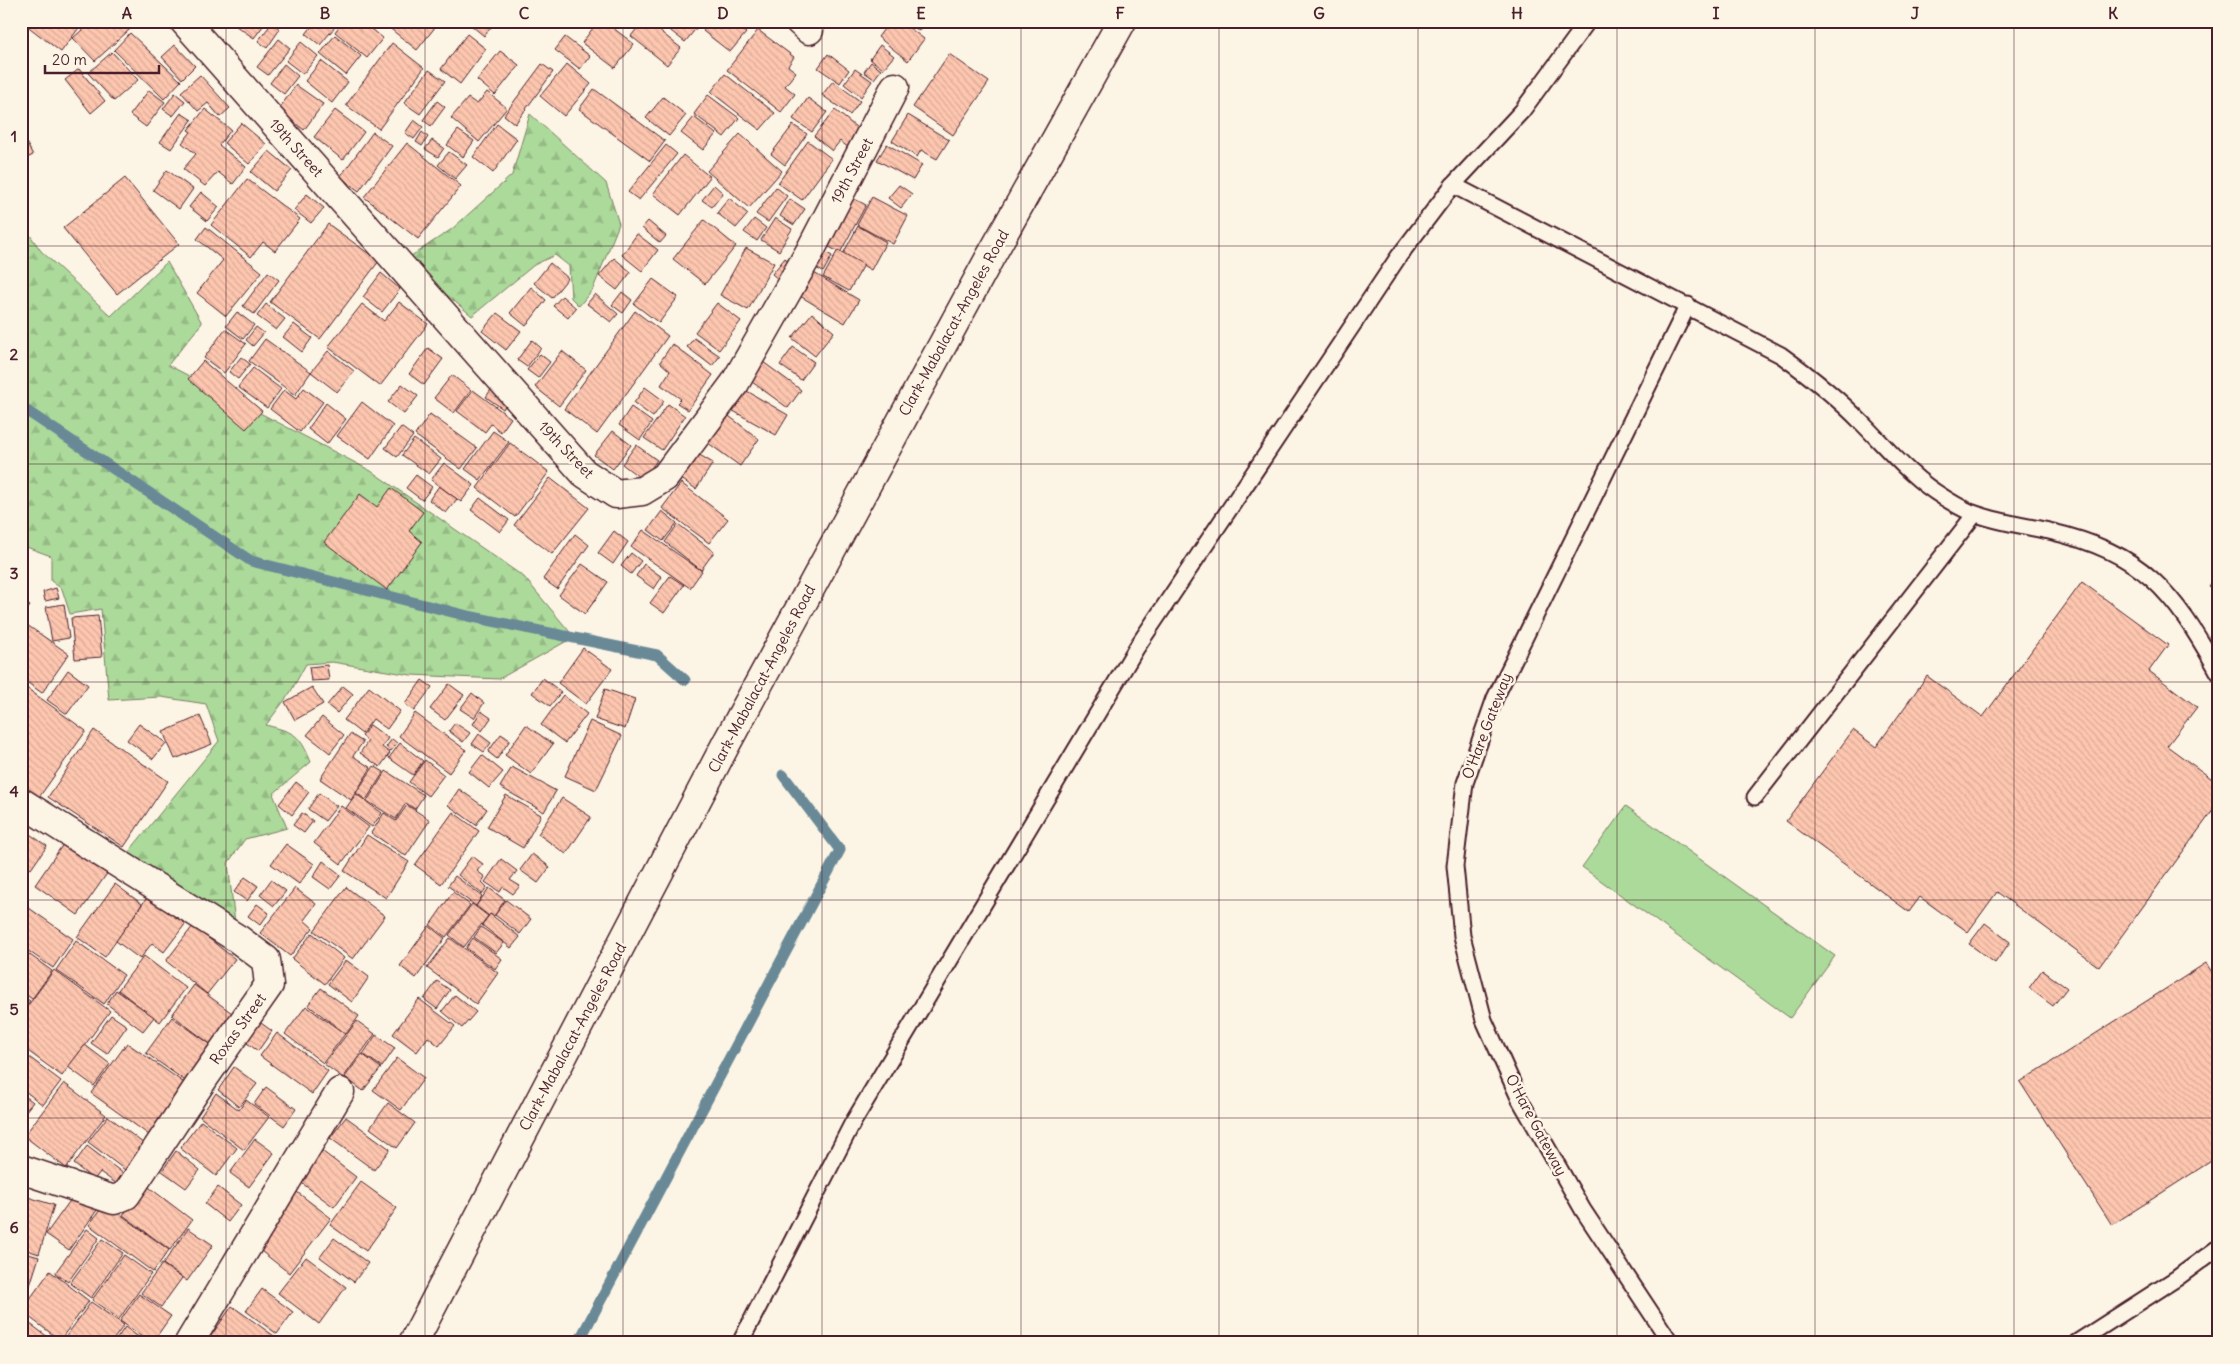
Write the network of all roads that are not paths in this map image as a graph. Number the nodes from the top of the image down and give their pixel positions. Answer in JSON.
{"nodes":[{"id":1,"x":184,"y":21,"type":"edge"},
{"id":2,"x":1122,"y":21,"type":"edge"},
{"id":3,"x":1588,"y":21,"type":"edge"},
{"id":4,"x":895,"y":87,"type":"dead end"},
{"id":5,"x":1453,"y":184,"type":"junction"},
{"id":6,"x":1688,"y":305,"type":"junction"},
{"id":7,"x":1975,"y":514,"type":"junction"},
{"id":8,"x":2219,"y":673,"type":"edge"},
{"id":9,"x":1755,"y":797,"type":"dead end"},
{"id":10,"x":21,"y":802,"type":"edge"},
{"id":11,"x":340,"y":1092,"type":"dead end"},
{"id":12,"x":21,"y":1169,"type":"edge"},
{"id":13,"x":2219,"y":1247,"type":"edge"},
{"id":14,"x":189,"y":1343,"type":"edge"},
{"id":15,"x":413,"y":1343,"type":"edge"},
{"id":16,"x":740,"y":1343,"type":"edge"},
{"id":17,"x":1671,"y":1343,"type":"edge"},
{"id":18,"x":2076,"y":1343,"type":"edge"}],
"edges":[{"from":1,"to":4,"type":"street","name":"19th Street"},
{"from":2,"to":15,"type":"street","name":"Clark-Mabalacat-Angeles Road"},
{"from":3,"to":5,"type":"lane"},
{"from":5,"to":6,"type":"lane"},
{"from":5,"to":16,"type":"lane"},
{"from":6,"to":7,"type":"lane"},
{"from":6,"to":17,"type":"lane","name":"O'Hare Gateway"},
{"from":7,"to":8,"type":"lane"},
{"from":7,"to":9,"type":"lane"},
{"from":10,"to":12,"type":"street","name":"Roxas Street"},
{"from":11,"to":14,"type":"street"},
{"from":13,"to":18,"type":"lane"}]}
